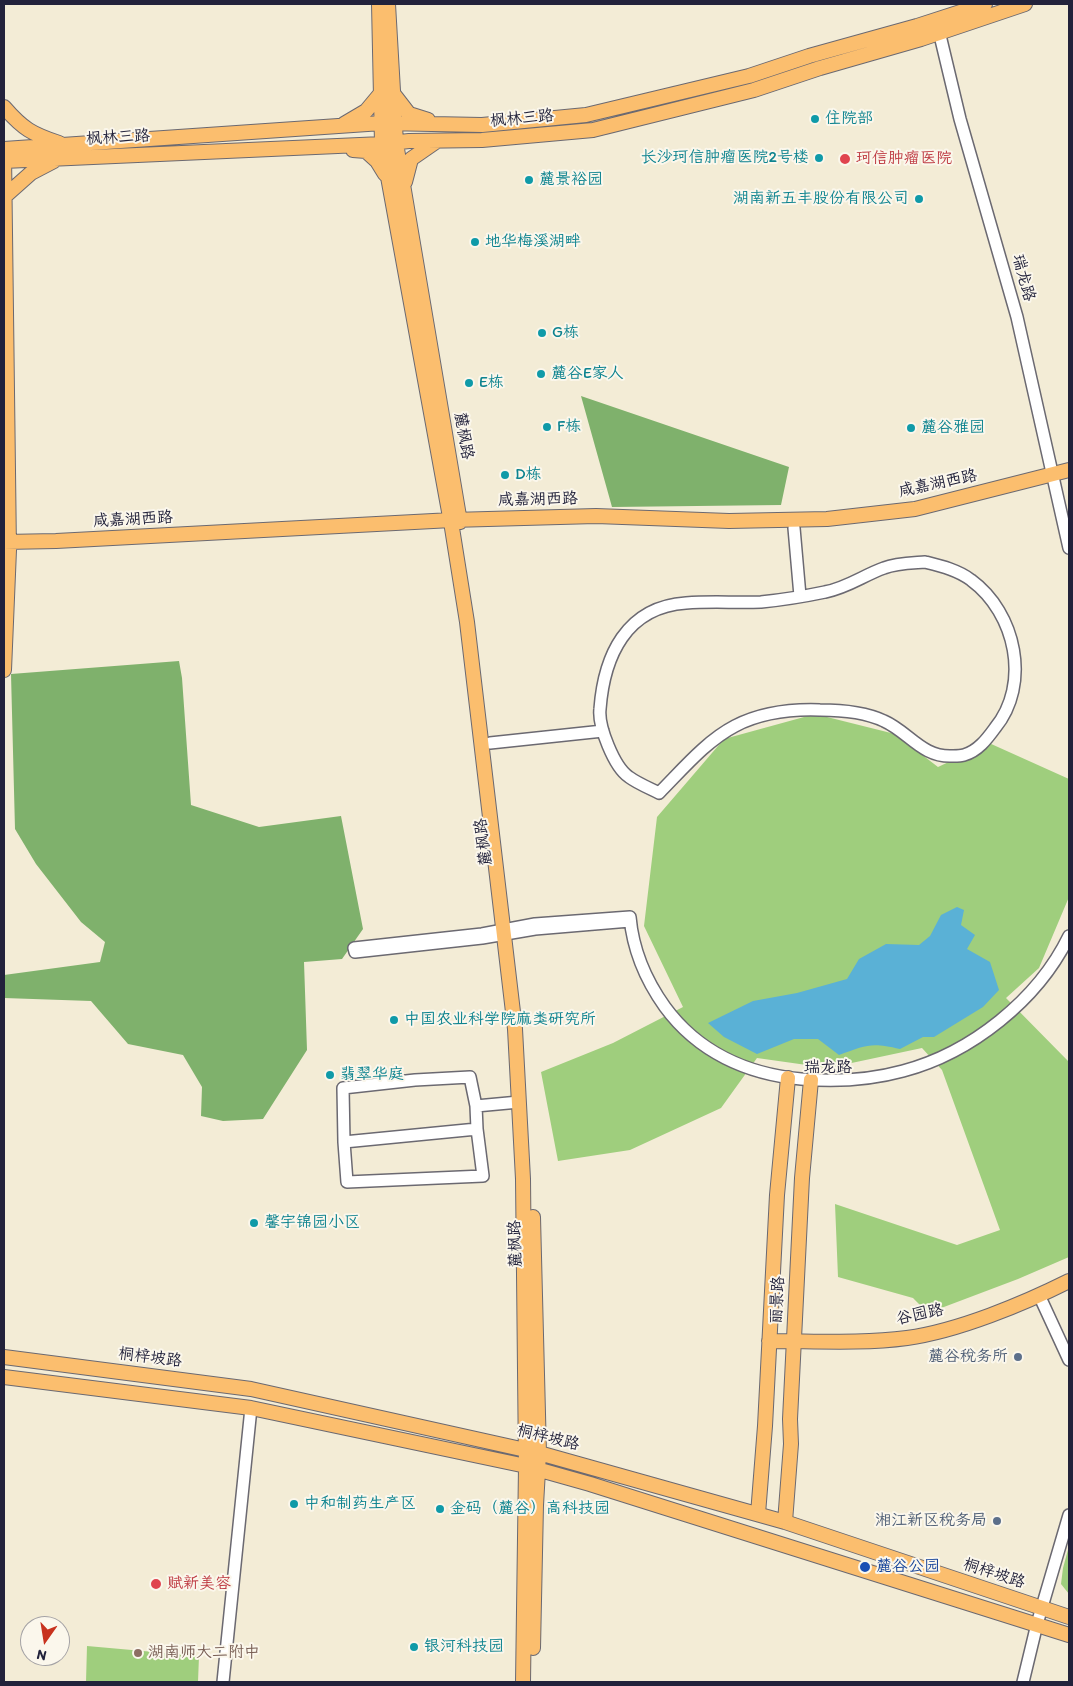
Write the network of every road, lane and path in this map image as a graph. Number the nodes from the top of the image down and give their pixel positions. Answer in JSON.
{"nodes":[{"id":1,"x":379,"y":4,"type":"edge"},
{"id":2,"x":388,"y":4,"type":"edge"},
{"id":3,"x":985,"y":4,"type":"edge"},
{"id":4,"x":1025,"y":4,"type":"edge"},
{"id":5,"x":940,"y":26,"type":"junction"},
{"id":6,"x":386,"y":92,"type":"junction"},
{"id":7,"x":4,"y":107,"type":"edge"},
{"id":8,"x":388,"y":123,"type":"junction"},
{"id":9,"x":443,"y":124,"type":"junction"},
{"id":10,"x":341,"y":126,"type":"junction"},
{"id":11,"x":437,"y":141,"type":"junction"},
{"id":12,"x":4,"y":143,"type":"edge"},
{"id":13,"x":389,"y":143,"type":"junction"},
{"id":14,"x":65,"y":145,"type":"junction"},
{"id":15,"x":320,"y":147,"type":"junction"},
{"id":16,"x":4,"y":149,"type":"edge"},
{"id":17,"x":60,"y":159,"type":"junction"},
{"id":18,"x":4,"y":161,"type":"edge"},
{"id":19,"x":389,"y":180,"type":"junction"},
{"id":20,"x":404,"y":187,"type":"junction"},
{"id":21,"x":4,"y":197,"type":"edge"},
{"id":22,"x":5,"y":319,"type":"edge"},
{"id":23,"x":1061,"y":477,"type":"edge"},
{"id":24,"x":1069,"y":519,"type":"edge"},
{"id":25,"x":456,"y":524,"type":"junction"},
{"id":26,"x":794,"y":528,"type":"junction"},
{"id":27,"x":6,"y":546,"type":"edge"},
{"id":28,"x":1069,"y":548,"type":"edge"},
{"id":29,"x":800,"y":596,"type":"junction"},
{"id":30,"x":4,"y":670,"type":"edge"},
{"id":31,"x":603,"y":731,"type":"junction"},
{"id":32,"x":490,"y":743,"type":"junction"},
{"id":33,"x":508,"y":931,"type":"junction"},
{"id":34,"x":1069,"y":936,"type":"edge"},
{"id":35,"x":1069,"y":946,"type":"edge"},
{"id":36,"x":788,"y":1080,"type":"junction"},
{"id":37,"x":811,"y":1083,"type":"junction"},
{"id":38,"x":519,"y":1102,"type":"junction"},
{"id":39,"x":476,"y":1106,"type":"junction"},
{"id":40,"x":477,"y":1129,"type":"junction"},
{"id":41,"x":344,"y":1142,"type":"junction"},
{"id":42,"x":1069,"y":1272,"type":"edge"},
{"id":43,"x":1069,"y":1281,"type":"edge"},
{"id":44,"x":1039,"y":1295,"type":"junction"},
{"id":45,"x":770,"y":1336,"type":"junction"},
{"id":46,"x":794,"y":1337,"type":"junction"},
{"id":47,"x":4,"y":1357,"type":"edge"},
{"id":48,"x":1069,"y":1360,"type":"edge"},
{"id":49,"x":4,"y":1377,"type":"edge"},
{"id":50,"x":250,"y":1408,"type":"junction"},
{"id":51,"x":533,"y":1452,"type":"junction"},
{"id":52,"x":532,"y":1468,"type":"junction"},
{"id":53,"x":758,"y":1514,"type":"junction"},
{"id":54,"x":1069,"y":1515,"type":"edge"},
{"id":55,"x":785,"y":1522,"type":"junction"},
{"id":56,"x":1042,"y":1608,"type":"junction"},
{"id":57,"x":1069,"y":1617,"type":"edge"},
{"id":58,"x":1037,"y":1624,"type":"junction"},
{"id":59,"x":1069,"y":1635,"type":"edge"},
{"id":60,"x":223,"y":1682,"type":"edge"},
{"id":61,"x":523,"y":1682,"type":"edge"},
{"id":62,"x":532,"y":1682,"type":"edge"},
{"id":63,"x":1023,"y":1682,"type":"edge"}],
"edges":[{"from":1,"to":6,"type":"main road","name":"麓枫路"},
{"from":2,"to":6,"type":"main road","name":"麓枫路"},
{"from":3,"to":5,"type":"main road","name":"枫林三路"},
{"from":4,"to":5,"type":"main road","name":"枫林三路"},
{"from":5,"to":9,"type":"main road","name":"枫林三路"},
{"from":5,"to":11,"type":"main road","name":"枫林三路"},
{"from":5,"to":23,"type":"street","name":"瑞龙路"},
{"from":6,"to":8,"type":"main road","name":"麓枫路"},
{"from":6,"to":9,"type":"main road"},
{"from":6,"to":10,"type":"main road"},
{"from":7,"to":14,"type":"main road"},
{"from":8,"to":9,"type":"main road","name":"枫林三路"},
{"from":8,"to":10,"type":"main road","name":"枫林三路"},
{"from":8,"to":13,"type":"main road","name":"麓枫路"},
{"from":10,"to":14,"type":"main road","name":"枫林三路"},
{"from":11,"to":13,"type":"main road","name":"枫林三路"},
{"from":11,"to":20,"type":"main road"},
{"from":12,"to":16,"type":"main road"},
{"from":13,"to":15,"type":"main road","name":"枫林三路"},
{"from":13,"to":19,"type":"main road"},
{"from":13,"to":20,"type":"main road","name":"麓枫路"},
{"from":14,"to":16,"type":"main road","name":"枫林三路"},
{"from":15,"to":17,"type":"main road","name":"枫林三路"},
{"from":15,"to":19,"type":"main road"},
{"from":16,"to":18,"type":"main road"},
{"from":17,"to":18,"type":"main road","name":"枫林三路"},
{"from":17,"to":21,"type":"main road"},
{"from":18,"to":21,"type":"main road"},
{"from":19,"to":25,"type":"main road"},
{"from":20,"to":25,"type":"main road","name":"麓枫路"},
{"from":21,"to":22,"type":"main road"},
{"from":22,"to":27,"type":"main road"},
{"from":23,"to":24,"type":"street","name":"瑞龙路"},
{"from":23,"to":25,"type":"main road","name":"咸嘉湖西路"},
{"from":23,"to":26,"type":"main road","name":"咸嘉湖西路"},
{"from":23,"to":28,"type":"street","name":"瑞龙路"},
{"from":25,"to":26,"type":"main road","name":"咸嘉湖西路"},
{"from":25,"to":27,"type":"main road","name":"咸嘉湖西路"},
{"from":25,"to":32,"type":"main road","name":"麓枫路"},
{"from":25,"to":33,"type":"main road"},
{"from":26,"to":29,"type":"street"},
{"from":27,"to":30,"type":"main road"},
{"from":29,"to":31,"type":"street"},
{"from":29,"to":31,"type":"street"},
{"from":31,"to":32,"type":"street"},
{"from":32,"to":33,"type":"main road","name":"麓枫路"},
{"from":33,"to":33,"type":"street"},
{"from":33,"to":36,"type":"street","name":"瑞龙路"},
{"from":33,"to":38,"type":"main road"},
{"from":33,"to":51,"type":"main road","name":"麓枫路"},
{"from":34,"to":37,"type":"street","name":"瑞龙路"},
{"from":35,"to":37,"type":"street","name":"瑞龙路"},
{"from":36,"to":37,"type":"street","name":"瑞龙路"},
{"from":36,"to":45,"type":"main road","name":"丽景路"},
{"from":37,"to":46,"type":"main road","name":"丽景路"},
{"from":38,"to":39,"type":"street"},
{"from":38,"to":51,"type":"main road"},
{"from":39,"to":40,"type":"street"},
{"from":39,"to":41,"type":"street"},
{"from":40,"to":41,"type":"street"},
{"from":40,"to":41,"type":"street"},
{"from":42,"to":46,"type":"main road","name":"谷园路"},
{"from":43,"to":44,"type":"main road","name":"谷园路"},
{"from":44,"to":46,"type":"main road","name":"谷园路"},
{"from":44,"to":48,"type":"street"},
{"from":45,"to":46,"type":"main road","name":"谷园路"},
{"from":45,"to":53,"type":"main road","name":"丽景路"},
{"from":46,"to":55,"type":"main road","name":"丽景路"},
{"from":47,"to":51,"type":"main road","name":"桐梓坡路"},
{"from":49,"to":50,"type":"main road","name":"桐梓坡路"},
{"from":50,"to":52,"type":"main road","name":"桐梓坡路"},
{"from":50,"to":60,"type":"street"},
{"from":51,"to":52,"type":"main road"},
{"from":51,"to":53,"type":"main road","name":"桐梓坡路"},
{"from":52,"to":58,"type":"main road","name":"桐梓坡路"},
{"from":52,"to":61,"type":"main road"},
{"from":52,"to":62,"type":"main road"},
{"from":53,"to":55,"type":"main road","name":"桐梓坡路"},
{"from":54,"to":56,"type":"street"},
{"from":55,"to":56,"type":"main road","name":"桐梓坡路"},
{"from":56,"to":57,"type":"main road","name":"桐梓坡路"},
{"from":56,"to":58,"type":"street"},
{"from":58,"to":59,"type":"main road","name":"桐梓坡路"},
{"from":58,"to":63,"type":"street"}]}
